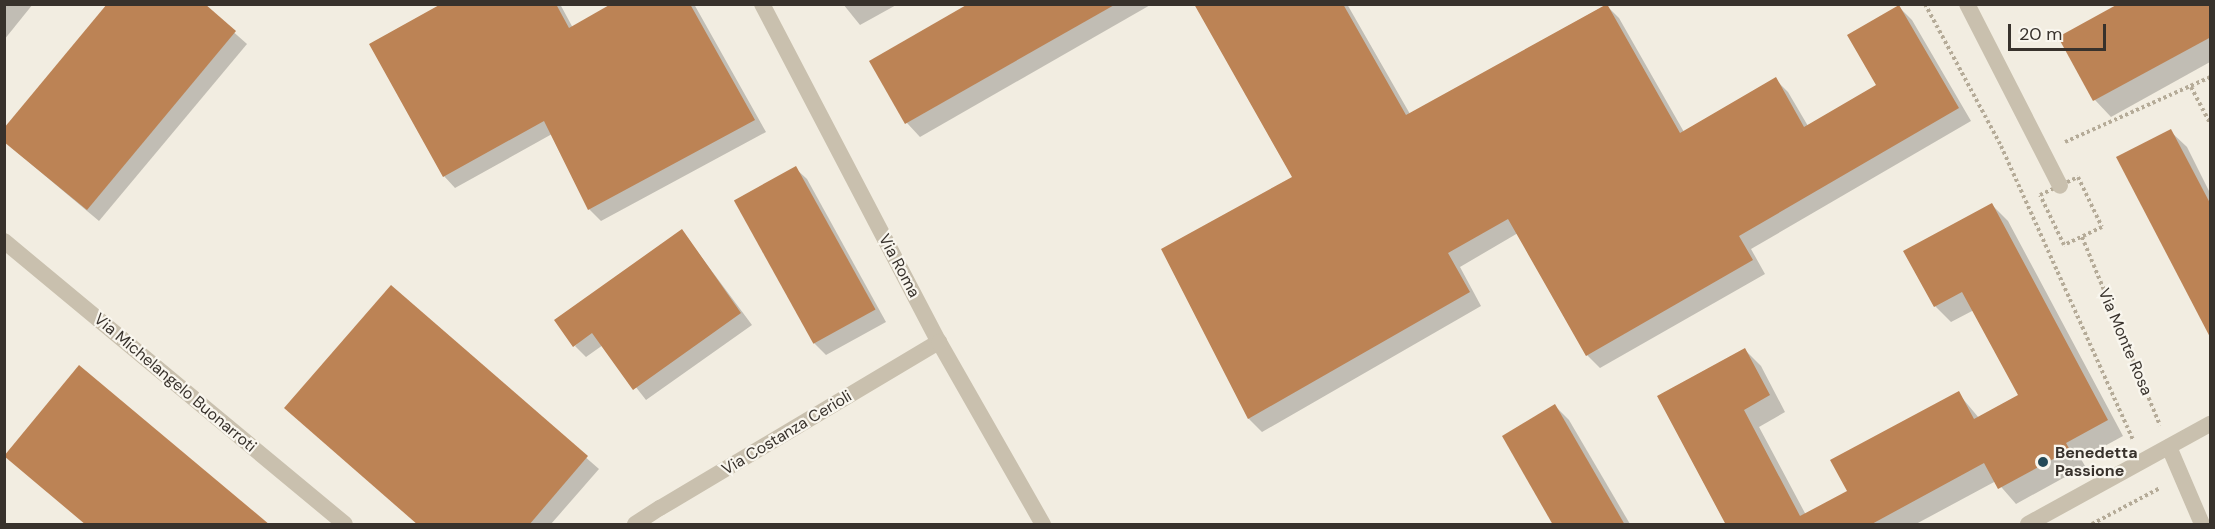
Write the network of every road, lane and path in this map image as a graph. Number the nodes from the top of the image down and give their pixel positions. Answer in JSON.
{"nodes":[{"id":1,"x":762,"y":4,"type":"edge"},
{"id":2,"x":1926,"y":4,"type":"edge"},
{"id":3,"x":1967,"y":4,"type":"edge"},
{"id":4,"x":2211,"y":77,"type":"edge"},
{"id":5,"x":2191,"y":87,"type":"junction"},
{"id":6,"x":2211,"y":123,"type":"edge"},
{"id":7,"x":2067,"y":152,"type":"dead end"},
{"id":8,"x":2074,"y":169,"type":"dead end"},
{"id":9,"x":2078,"y":177,"type":"junction"},
{"id":10,"x":2060,"y":186,"type":"junction"},
{"id":11,"x":2082,"y":237,"type":"junction"},
{"id":12,"x":4,"y":241,"type":"edge"},
{"id":13,"x":939,"y":342,"type":"junction"},
{"id":14,"x":2211,"y":424,"type":"edge"},
{"id":15,"x":2169,"y":447,"type":"junction"},
{"id":16,"x":2143,"y":461,"type":"junction"},
{"id":17,"x":2181,"y":476,"type":"junction"},
{"id":18,"x":345,"y":525,"type":"edge"},
{"id":19,"x":635,"y":525,"type":"edge"},
{"id":20,"x":1043,"y":525,"type":"edge"},
{"id":21,"x":2028,"y":525,"type":"edge"},
{"id":22,"x":2092,"y":525,"type":"edge"},
{"id":23,"x":2202,"y":525,"type":"edge"}],
"edges":[{"from":1,"to":13,"type":"street","name":"Via Roma"},
{"from":2,"to":16,"type":"path"},
{"from":3,"to":10,"type":"street"},
{"from":4,"to":5,"type":"path"},
{"from":5,"to":6,"type":"path"},
{"from":5,"to":7,"type":"path"},
{"from":8,"to":9,"type":"path"},
{"from":9,"to":10,"type":"path"},
{"from":9,"to":11,"type":"path"},
{"from":10,"to":11,"type":"path"},
{"from":11,"to":15,"type":"path","name":"Via Monte Rosa"},
{"from":12,"to":18,"type":"street","name":"Via Michelangelo Buonarroti"},
{"from":13,"to":19,"type":"street","name":"Via Costanza Cerioli"},
{"from":13,"to":20,"type":"street","name":"Via Roma"},
{"from":14,"to":15,"type":"street"},
{"from":15,"to":16,"type":"street"},
{"from":15,"to":17,"type":"street"},
{"from":16,"to":21,"type":"street"},
{"from":17,"to":22,"type":"path"},
{"from":17,"to":23,"type":"street"}]}
